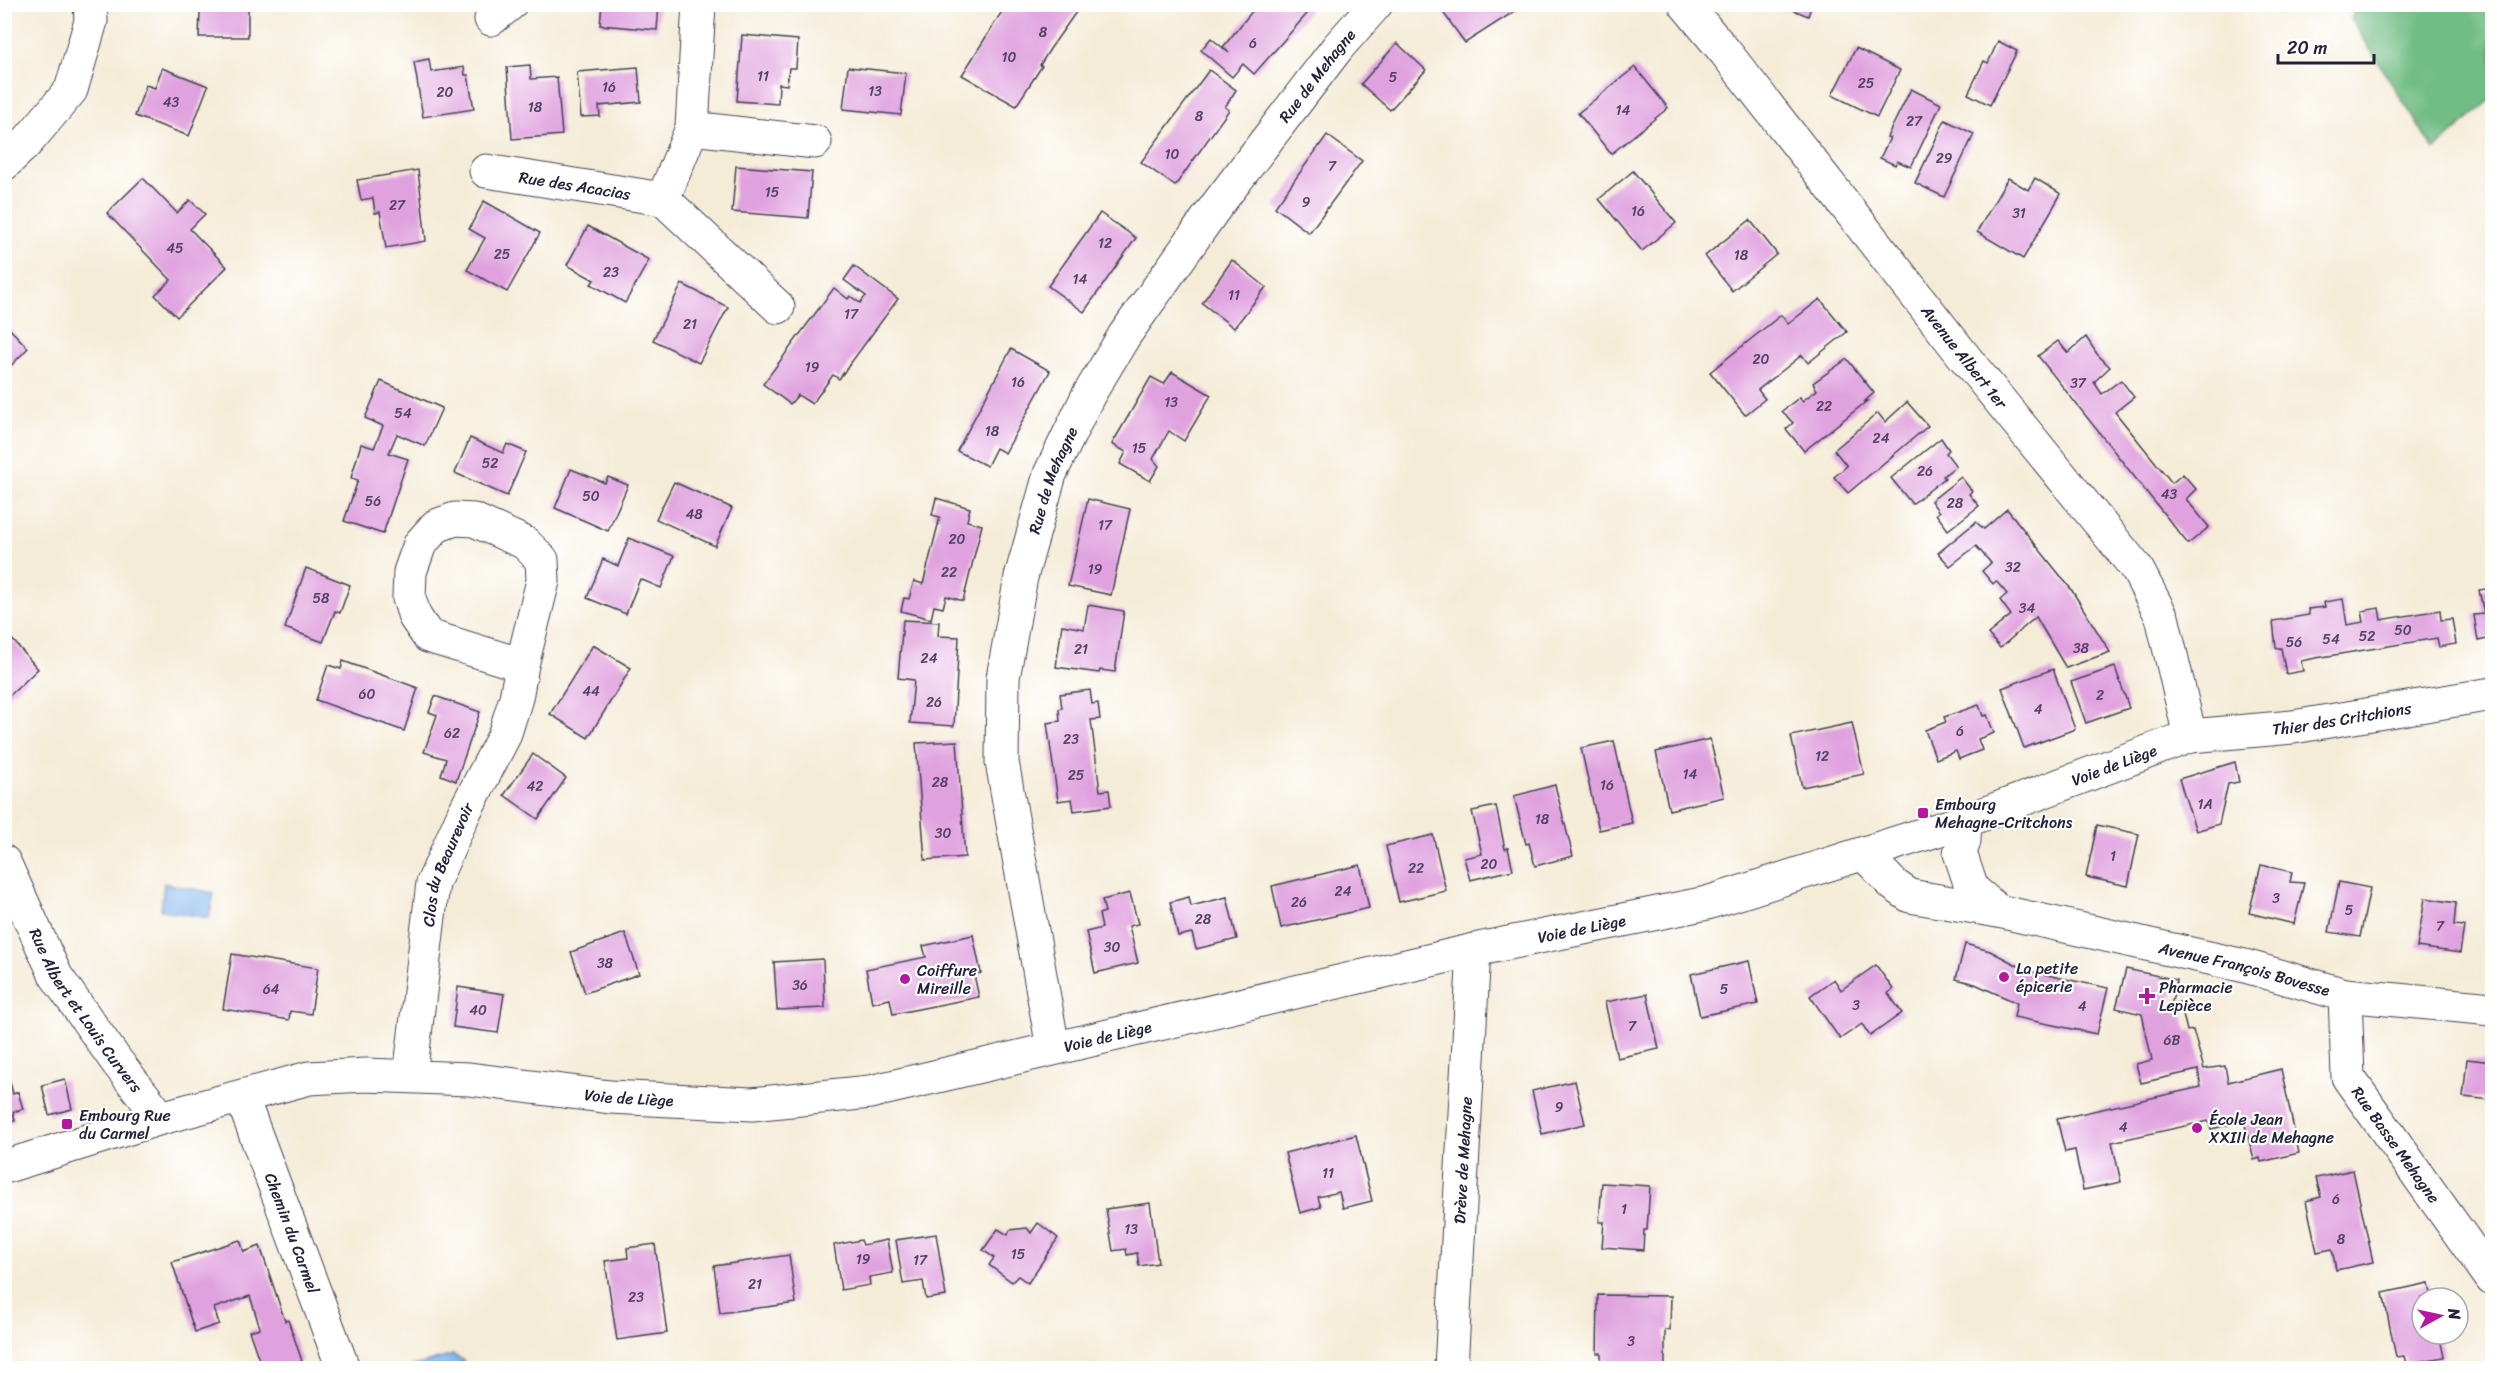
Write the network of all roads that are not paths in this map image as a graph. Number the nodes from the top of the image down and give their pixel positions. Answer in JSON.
{"nodes":[{"id":1,"x":90,"y":4,"type":"edge"},
{"id":2,"x":699,"y":4,"type":"edge"},
{"id":3,"x":1377,"y":4,"type":"edge"},
{"id":4,"x":1685,"y":4,"type":"edge"},
{"id":5,"x":692,"y":128,"type":"junction"},
{"id":6,"x":815,"y":142,"type":"dead end"},
{"id":7,"x":4,"y":164,"type":"edge"},
{"id":8,"x":486,"y":171,"type":"dead end"},
{"id":9,"x":663,"y":199,"type":"junction"},
{"id":10,"x":778,"y":307,"type":"dead end"},
{"id":11,"x":522,"y":664,"type":"junction"},
{"id":12,"x":2493,"y":694,"type":"edge"},
{"id":13,"x":2190,"y":736,"type":"junction"},
{"id":14,"x":1965,"y":821,"type":"junction"},
{"id":15,"x":1864,"y":854,"type":"junction"},
{"id":16,"x":4,"y":862,"type":"edge"},
{"id":17,"x":1998,"y":911,"type":"junction"},
{"id":18,"x":1474,"y":950,"type":"junction"},
{"id":19,"x":2345,"y":995,"type":"junction"},
{"id":20,"x":2493,"y":1009,"type":"edge"},
{"id":21,"x":1053,"y":1048,"type":"junction"},
{"id":22,"x":410,"y":1076,"type":"junction"},
{"id":23,"x":242,"y":1098,"type":"junction"},
{"id":24,"x":160,"y":1118,"type":"junction"},
{"id":25,"x":4,"y":1167,"type":"edge"},
{"id":26,"x":2493,"y":1279,"type":"edge"},
{"id":27,"x":343,"y":1368,"type":"edge"},
{"id":28,"x":1451,"y":1368,"type":"edge"}],
"edges":[{"from":1,"to":7,"type":"street"},
{"from":2,"to":5,"type":"street"},
{"from":3,"to":21,"type":"street","name":"Rue de Mehagne"},
{"from":4,"to":13,"type":"street","name":"Avenue Albert 1er"},
{"from":5,"to":6,"type":"street"},
{"from":5,"to":9,"type":"street"},
{"from":8,"to":9,"type":"street","name":"Rue des Acacias"},
{"from":9,"to":10,"type":"street"},
{"from":11,"to":11,"type":"street","name":"Clos du Beaurevoir"},
{"from":11,"to":22,"type":"street","name":"Clos du Beaurevoir"},
{"from":12,"to":13,"type":"street","name":"Thier des Critchions"},
{"from":13,"to":14,"type":"street","name":"Voie de Liège"},
{"from":14,"to":15,"type":"street","name":"Voie de Liège"},
{"from":14,"to":17,"type":"street","name":"Avenue François Bovesse"},
{"from":15,"to":17,"type":"street","name":"Avenue François Bovesse"},
{"from":15,"to":18,"type":"street","name":"Voie de Liège"},
{"from":16,"to":24,"type":"street","name":"Rue Albert et Louis Curvers"},
{"from":17,"to":19,"type":"street","name":"Avenue François Bovesse"},
{"from":18,"to":21,"type":"street","name":"Voie de Liège"},
{"from":18,"to":28,"type":"street","name":"Drève de Mehagne"},
{"from":19,"to":20,"type":"street","name":"Avenue François Bovesse"},
{"from":19,"to":26,"type":"street","name":"Rue Basse Mehagne"},
{"from":21,"to":22,"type":"street","name":"Voie de Liège"},
{"from":22,"to":23,"type":"street","name":"Voie de Liège"},
{"from":23,"to":24,"type":"street","name":"Voie de Liège"},
{"from":23,"to":27,"type":"street","name":"Chemin du Carmel"},
{"from":24,"to":25,"type":"street","name":"Voie de Liège"}]}
